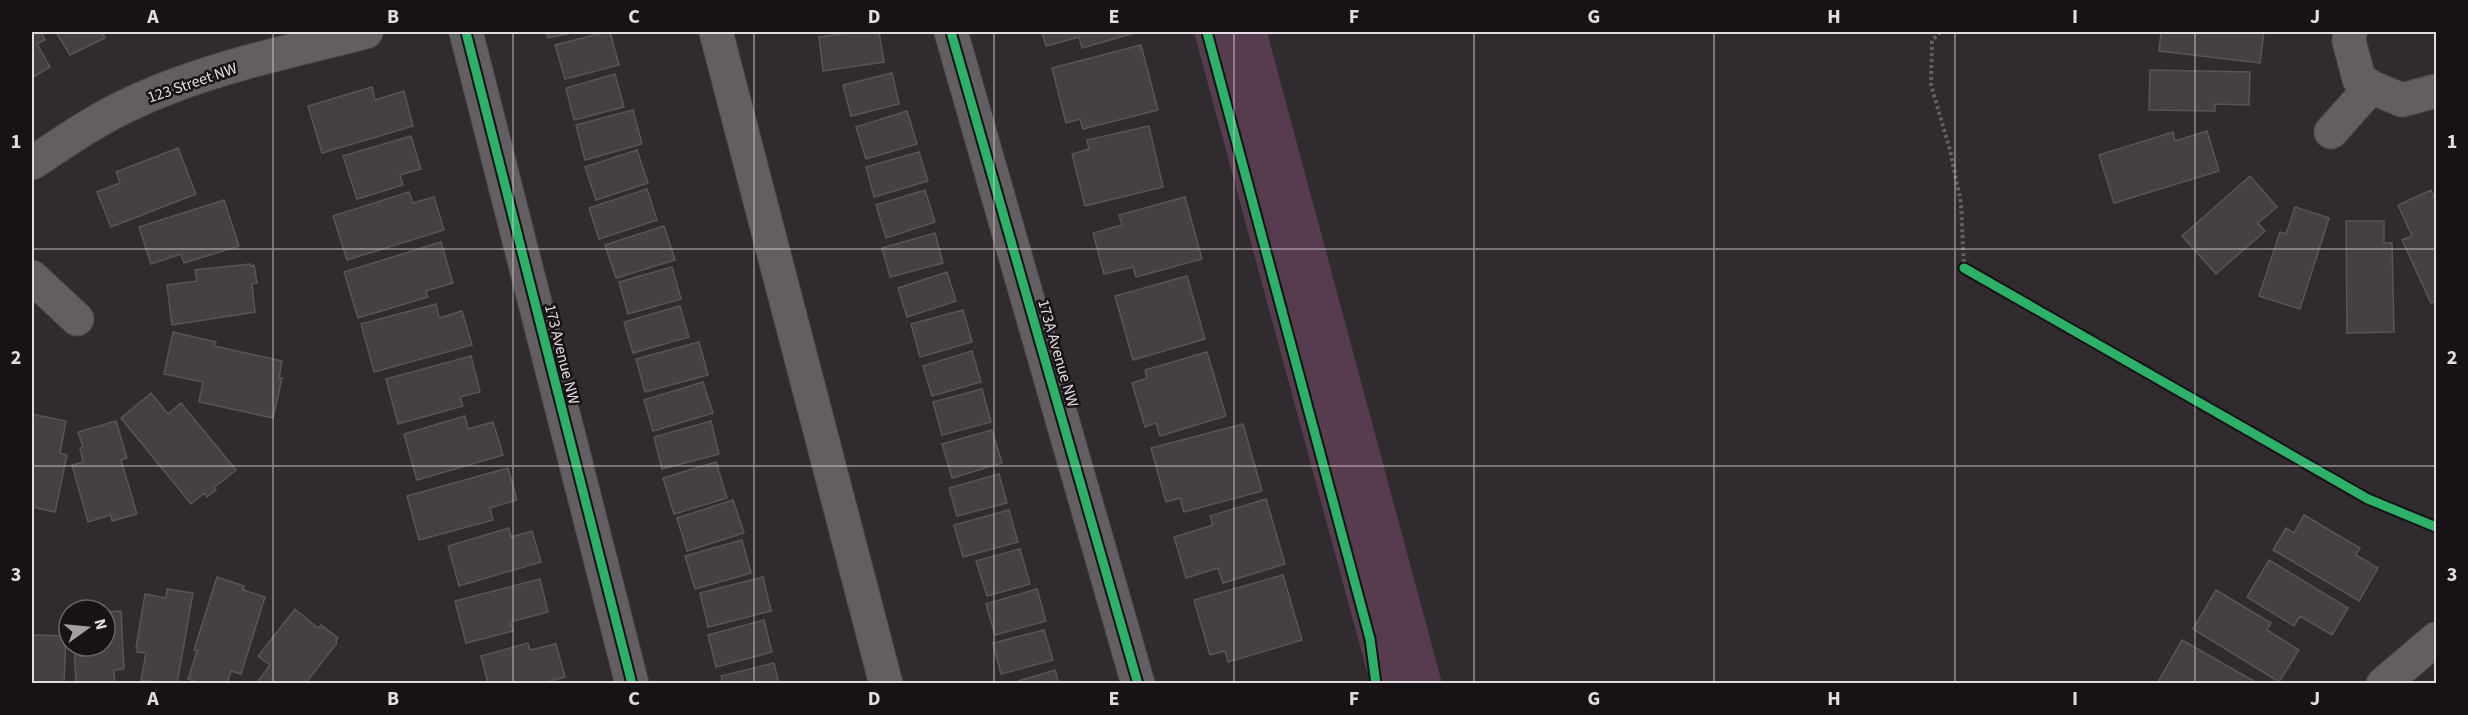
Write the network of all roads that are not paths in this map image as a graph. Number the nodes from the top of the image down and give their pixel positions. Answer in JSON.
{"nodes":[{"id":1,"x":366,"y":32,"type":"edge"},
{"id":2,"x":466,"y":32,"type":"edge"},
{"id":3,"x":716,"y":32,"type":"edge"},
{"id":4,"x":951,"y":32,"type":"edge"},
{"id":5,"x":2350,"y":32,"type":"edge"},
{"id":6,"x":2371,"y":87,"type":"junction"},
{"id":7,"x":2436,"y":91,"type":"edge"},
{"id":8,"x":2331,"y":132,"type":"dead end"},
{"id":9,"x":32,"y":163,"type":"edge"},
{"id":10,"x":32,"y":277,"type":"edge"},
{"id":11,"x":77,"y":319,"type":"dead end"},
{"id":12,"x":2436,"y":639,"type":"edge"},
{"id":13,"x":632,"y":684,"type":"edge"},
{"id":14,"x":886,"y":684,"type":"edge"},
{"id":15,"x":1138,"y":684,"type":"edge"},
{"id":16,"x":2383,"y":684,"type":"edge"}],
"edges":[{"from":1,"to":9,"type":"street","name":"123 Street NW"},
{"from":2,"to":13,"type":"street","name":"173 Avenue NW"},
{"from":3,"to":14,"type":"street"},
{"from":4,"to":15,"type":"street","name":"173A Avenue NW"},
{"from":5,"to":6,"type":"street"},
{"from":6,"to":7,"type":"street"},
{"from":6,"to":8,"type":"street"},
{"from":10,"to":11,"type":"street"},
{"from":12,"to":16,"type":"street"}]}
